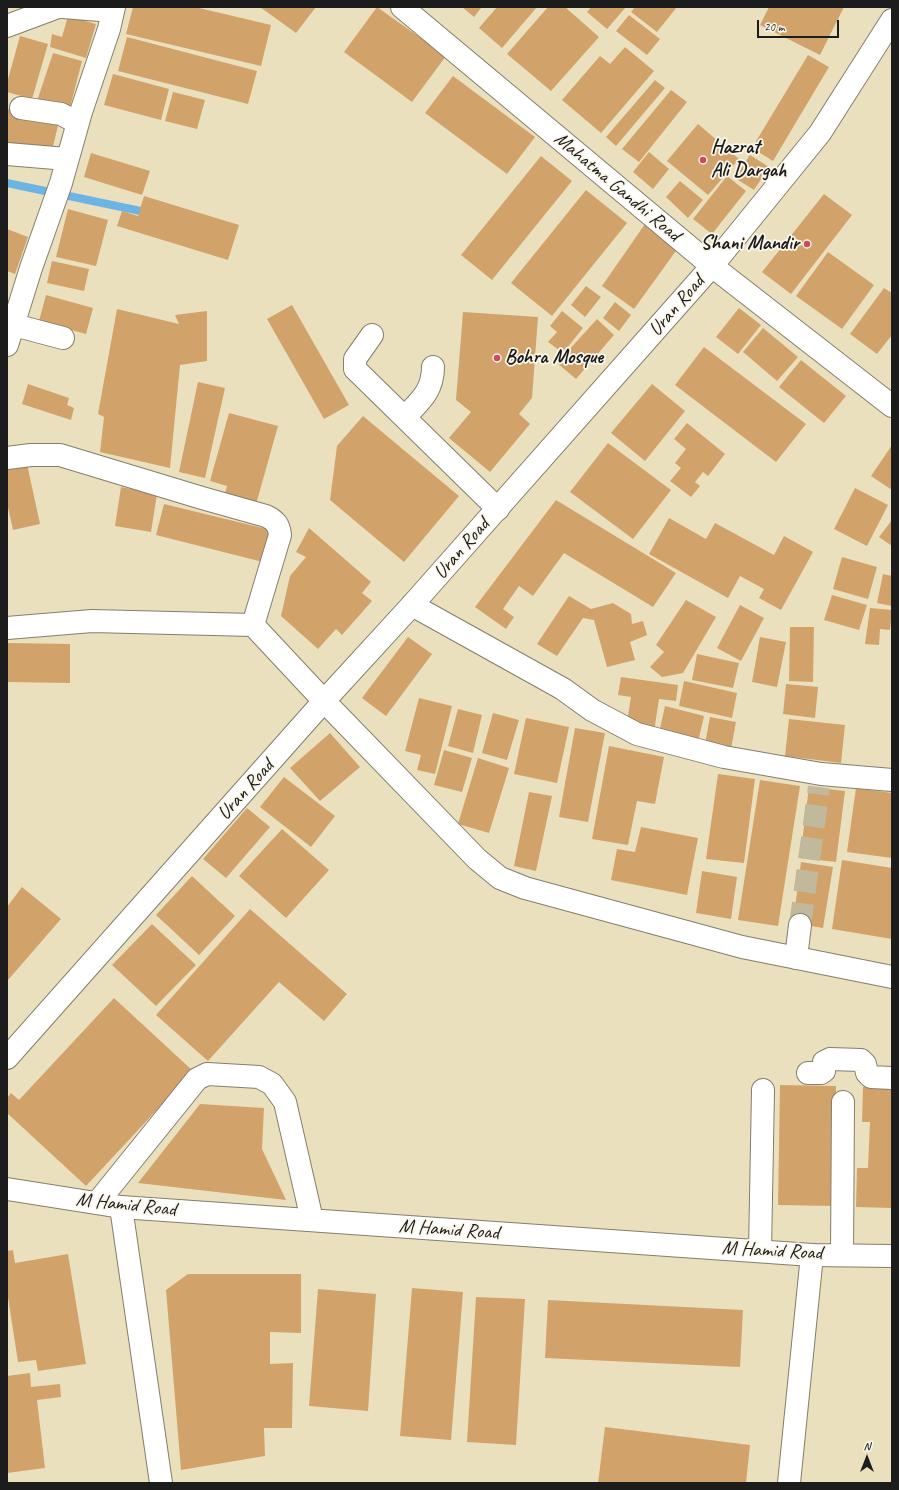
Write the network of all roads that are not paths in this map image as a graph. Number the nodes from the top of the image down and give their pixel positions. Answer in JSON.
{"nodes":[{"id":1,"x":58,"y":7,"type":"edge"},
{"id":2,"x":63,"y":7,"type":"edge"},
{"id":3,"x":402,"y":7,"type":"edge"},
{"id":4,"x":114,"y":9,"type":"edge"},
{"id":5,"x":892,"y":20,"type":"edge"},
{"id":6,"x":7,"y":26,"type":"edge"},
{"id":7,"x":21,"y":108,"type":"dead end"},
{"id":8,"x":78,"y":123,"type":"junction"},
{"id":9,"x":7,"y":154,"type":"edge"},
{"id":10,"x":67,"y":159,"type":"junction"},
{"id":11,"x":712,"y":266,"type":"junction"},
{"id":12,"x":14,"y":325,"type":"junction"},
{"id":13,"x":372,"y":335,"type":"dead end"},
{"id":14,"x":63,"y":338,"type":"dead end"},
{"id":15,"x":7,"y":345,"type":"edge"},
{"id":16,"x":433,"y":367,"type":"dead end"},
{"id":17,"x":892,"y":406,"type":"edge"},
{"id":18,"x":405,"y":417,"type":"junction"},
{"id":19,"x":7,"y":458,"type":"edge"},
{"id":20,"x":498,"y":509,"type":"junction"},
{"id":21,"x":412,"y":606,"type":"junction"},
{"id":22,"x":253,"y":625,"type":"junction"},
{"id":23,"x":7,"y":628,"type":"edge"},
{"id":24,"x":324,"y":701,"type":"junction"},
{"id":25,"x":892,"y":780,"type":"edge"},
{"id":26,"x":800,"y":925,"type":"tunnel mouth"},
{"id":27,"x":796,"y":958,"type":"junction"},
{"id":28,"x":892,"y":977,"type":"edge"},
{"id":29,"x":7,"y":1058,"type":"edge"},
{"id":30,"x":808,"y":1073,"type":"dead end"},
{"id":31,"x":892,"y":1078,"type":"edge"},
{"id":32,"x":763,"y":1090,"type":"dead end"},
{"id":33,"x":843,"y":1102,"type":"dead end"},
{"id":34,"x":7,"y":1189,"type":"edge"},
{"id":35,"x":97,"y":1203,"type":"junction"},
{"id":36,"x":121,"y":1207,"type":"junction"},
{"id":37,"x":312,"y":1220,"type":"junction"},
{"id":38,"x":760,"y":1251,"type":"junction"},
{"id":39,"x":812,"y":1254,"type":"junction"},
{"id":40,"x":842,"y":1255,"type":"junction"},
{"id":41,"x":892,"y":1256,"type":"edge"},
{"id":42,"x":161,"y":1483,"type":"edge"},
{"id":43,"x":789,"y":1483,"type":"edge"}],
"edges":[{"from":1,"to":6,"type":"street"},
{"from":2,"to":4,"type":"street"},
{"from":3,"to":11,"type":"street","name":"Mahatma Gandhi Road"},
{"from":4,"to":8,"type":"street"},
{"from":5,"to":11,"type":"street","name":"Uran Road"},
{"from":7,"to":8,"type":"street"},
{"from":8,"to":10,"type":"street"},
{"from":9,"to":10,"type":"street"},
{"from":10,"to":12,"type":"street"},
{"from":11,"to":17,"type":"street","name":"Mahatma Gandhi Road"},
{"from":11,"to":20,"type":"street","name":"Uran Road"},
{"from":12,"to":14,"type":"street"},
{"from":12,"to":15,"type":"street"},
{"from":13,"to":18,"type":"street"},
{"from":16,"to":18,"type":"street"},
{"from":18,"to":20,"type":"street"},
{"from":19,"to":22,"type":"street"},
{"from":20,"to":21,"type":"street","name":"Uran Road"},
{"from":21,"to":24,"type":"street","name":"Uran Road"},
{"from":21,"to":25,"type":"street"},
{"from":22,"to":23,"type":"street"},
{"from":22,"to":24,"type":"street"},
{"from":24,"to":27,"type":"street"},
{"from":24,"to":29,"type":"street","name":"Uran Road"},
{"from":26,"to":27,"type":"street"},
{"from":27,"to":28,"type":"street"},
{"from":30,"to":31,"type":"street"},
{"from":32,"to":38,"type":"street"},
{"from":33,"to":40,"type":"street"},
{"from":34,"to":35,"type":"street","name":"M Hamid Road"},
{"from":35,"to":36,"type":"street","name":"M Hamid Road"},
{"from":35,"to":37,"type":"street"},
{"from":36,"to":37,"type":"street","name":"M Hamid Road"},
{"from":36,"to":42,"type":"street"},
{"from":37,"to":38,"type":"street","name":"M Hamid Road"},
{"from":38,"to":39,"type":"street","name":"M Hamid Road"},
{"from":39,"to":40,"type":"street","name":"M Hamid Road"},
{"from":39,"to":43,"type":"street"},
{"from":40,"to":41,"type":"street","name":"M Hamid Road"}]}
